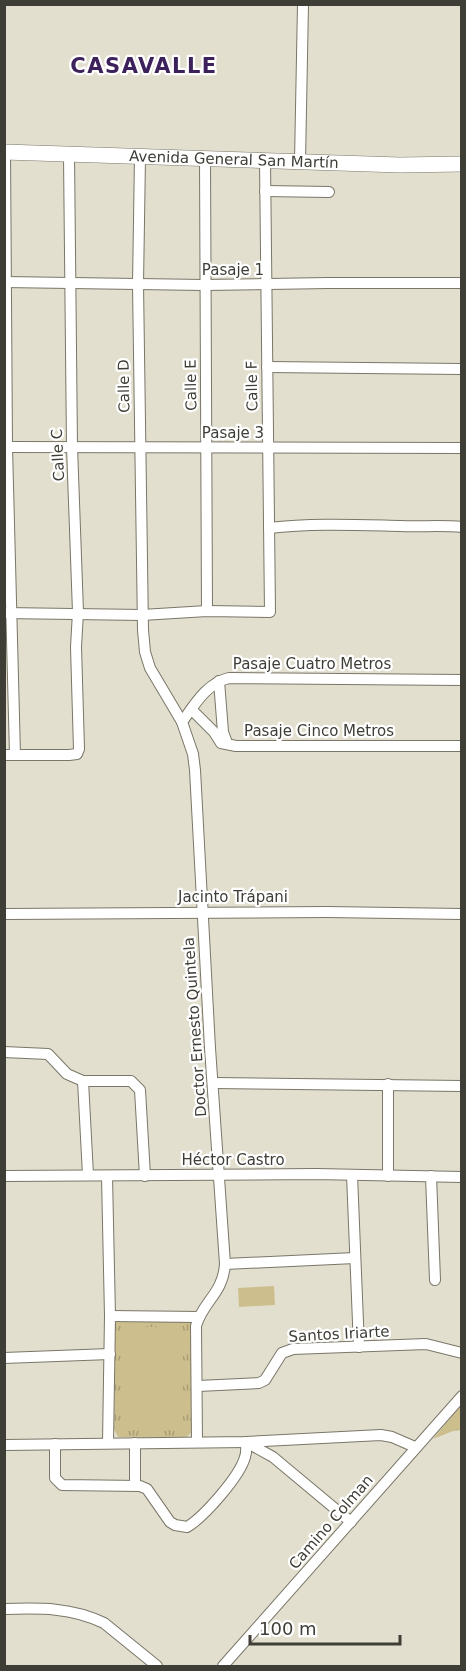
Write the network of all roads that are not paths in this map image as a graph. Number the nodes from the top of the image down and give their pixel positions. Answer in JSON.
{"nodes":[{"id":1,"x":303,"y":4,"type":"edge"},
{"id":2,"x":5,"y":152,"type":"edge"},
{"id":3,"x":69,"y":155,"type":"junction"},
{"id":4,"x":140,"y":158,"type":"junction"},
{"id":5,"x":205,"y":159,"type":"junction"},
{"id":6,"x":265,"y":161,"type":"junction"},
{"id":7,"x":300,"y":161,"type":"junction"},
{"id":8,"x":462,"y":164,"type":"edge"},
{"id":9,"x":265,"y":190,"type":"junction"},
{"id":10,"x":328,"y":192,"type":"dead end"},
{"id":11,"x":5,"y":282,"type":"edge"},
{"id":12,"x":70,"y":283,"type":"junction"},
{"id":13,"x":462,"y":283,"type":"edge"},
{"id":14,"x":138,"y":284,"type":"junction"},
{"id":15,"x":204,"y":285,"type":"junction"},
{"id":16,"x":267,"y":285,"type":"junction"},
{"id":17,"x":267,"y":366,"type":"junction"},
{"id":18,"x":462,"y":369,"type":"edge"},
{"id":19,"x":6,"y":447,"type":"edge"},
{"id":20,"x":72,"y":447,"type":"junction"},
{"id":21,"x":139,"y":447,"type":"junction"},
{"id":22,"x":268,"y":447,"type":"junction"},
{"id":23,"x":207,"y":448,"type":"junction"},
{"id":24,"x":462,"y":448,"type":"edge"},
{"id":25,"x":462,"y":527,"type":"edge"},
{"id":26,"x":269,"y":528,"type":"junction"},
{"id":27,"x":207,"y":611,"type":"junction"},
{"id":28,"x":78,"y":612,"type":"junction"},
{"id":29,"x":8,"y":613,"type":"edge"},
{"id":30,"x":142,"y":615,"type":"junction"},
{"id":31,"x":462,"y":680,"type":"edge"},
{"id":32,"x":219,"y":681,"type":"junction"},
{"id":33,"x":192,"y":710,"type":"junction"},
{"id":34,"x":183,"y":722,"type":"junction"},
{"id":35,"x":227,"y":744,"type":"junction"},
{"id":36,"x":462,"y":746,"type":"edge"},
{"id":37,"x":10,"y":755,"type":"edge"},
{"id":38,"x":204,"y":912,"type":"junction"},
{"id":39,"x":4,"y":914,"type":"edge"},
{"id":40,"x":462,"y":914,"type":"edge"},
{"id":41,"x":4,"y":1052,"type":"edge"},
{"id":42,"x":83,"y":1082,"type":"junction"},
{"id":43,"x":213,"y":1083,"type":"junction"},
{"id":44,"x":387,"y":1084,"type":"junction"},
{"id":45,"x":462,"y":1086,"type":"edge"},
{"id":46,"x":88,"y":1175,"type":"junction"},
{"id":47,"x":352,"y":1175,"type":"junction"},
{"id":48,"x":4,"y":1176,"type":"edge"},
{"id":49,"x":107,"y":1176,"type":"junction"},
{"id":50,"x":145,"y":1176,"type":"junction"},
{"id":51,"x":220,"y":1176,"type":"junction"},
{"id":52,"x":388,"y":1176,"type":"junction"},
{"id":53,"x":431,"y":1176,"type":"junction"},
{"id":54,"x":462,"y":1177,"type":"edge"},
{"id":55,"x":355,"y":1258,"type":"junction"},
{"id":56,"x":225,"y":1264,"type":"junction"},
{"id":57,"x":435,"y":1280,"type":"dead end"},
{"id":58,"x":110,"y":1316,"type":"junction"},
{"id":59,"x":199,"y":1317,"type":"junction"},
{"id":60,"x":359,"y":1347,"type":"junction"},
{"id":61,"x":462,"y":1353,"type":"edge"},
{"id":62,"x":110,"y":1354,"type":"junction"},
{"id":63,"x":4,"y":1358,"type":"edge"},
{"id":64,"x":198,"y":1386,"type":"junction"},
{"id":65,"x":462,"y":1396,"type":"edge"},
{"id":66,"x":197,"y":1442,"type":"junction"},
{"id":67,"x":246,"y":1442,"type":"junction"},
{"id":68,"x":108,"y":1443,"type":"junction"},
{"id":69,"x":135,"y":1443,"type":"junction"},
{"id":70,"x":55,"y":1444,"type":"junction"},
{"id":71,"x":4,"y":1445,"type":"edge"},
{"id":72,"x":415,"y":1447,"type":"junction"},
{"id":73,"x":135,"y":1485,"type":"junction"},
{"id":74,"x":351,"y":1522,"type":"junction"},
{"id":75,"x":4,"y":1609,"type":"edge"},
{"id":76,"x":157,"y":1666,"type":"edge"},
{"id":77,"x":223,"y":1666,"type":"edge"}],
"edges":[{"from":1,"to":7,"type":"street"},
{"from":2,"to":3,"type":"main road","name":"Avenida General San Martín"},
{"from":2,"to":11,"type":"street"},
{"from":3,"to":4,"type":"main road","name":"Avenida General San Martín"},
{"from":3,"to":12,"type":"street","name":"Calle C"},
{"from":4,"to":5,"type":"main road","name":"Avenida General San Martín"},
{"from":4,"to":14,"type":"street","name":"Calle D"},
{"from":5,"to":6,"type":"main road","name":"Avenida General San Martín"},
{"from":5,"to":15,"type":"street","name":"Calle E"},
{"from":6,"to":7,"type":"main road","name":"Avenida General San Martín"},
{"from":6,"to":9,"type":"street","name":"Calle F"},
{"from":7,"to":8,"type":"main road","name":"Avenida General San Martín"},
{"from":9,"to":10,"type":"street"},
{"from":9,"to":16,"type":"street","name":"Calle F"},
{"from":11,"to":12,"type":"street","name":"Pasaje 1"},
{"from":11,"to":19,"type":"street"},
{"from":12,"to":14,"type":"street","name":"Pasaje 1"},
{"from":12,"to":20,"type":"street","name":"Calle C"},
{"from":13,"to":16,"type":"street","name":"Pasaje 1"},
{"from":14,"to":15,"type":"street","name":"Pasaje 1"},
{"from":14,"to":21,"type":"street","name":"Calle D"},
{"from":15,"to":16,"type":"street","name":"Pasaje 1"},
{"from":15,"to":23,"type":"street","name":"Calle E"},
{"from":16,"to":17,"type":"street","name":"Calle F"},
{"from":17,"to":18,"type":"street"},
{"from":17,"to":22,"type":"street","name":"Calle F"},
{"from":19,"to":20,"type":"street","name":"Pasaje 3"},
{"from":19,"to":29,"type":"street"},
{"from":20,"to":21,"type":"street","name":"Pasaje 3"},
{"from":20,"to":28,"type":"street","name":"Calle C"},
{"from":21,"to":23,"type":"street","name":"Pasaje 3"},
{"from":21,"to":30,"type":"street","name":"Calle D"},
{"from":22,"to":23,"type":"street","name":"Pasaje 3"},
{"from":22,"to":24,"type":"street","name":"Pasaje 3"},
{"from":22,"to":26,"type":"street","name":"Calle F"},
{"from":23,"to":27,"type":"street","name":"Calle E"},
{"from":25,"to":26,"type":"street"},
{"from":26,"to":27,"type":"street","name":"Calle F"},
{"from":27,"to":30,"type":"street"},
{"from":28,"to":29,"type":"street"},
{"from":28,"to":30,"type":"street"},
{"from":28,"to":37,"type":"street","name":"Calle C"},
{"from":29,"to":37,"type":"street"},
{"from":30,"to":34,"type":"street","name":"Doctor Ernesto Quintela"},
{"from":31,"to":32,"type":"street","name":"Pasaje Cuatro Metros"},
{"from":32,"to":33,"type":"street","name":"Pasaje Cuatro Metros"},
{"from":32,"to":35,"type":"street"},
{"from":33,"to":34,"type":"street","name":"Pasaje Cuatro Metros"},
{"from":33,"to":35,"type":"street","name":"Pasaje Cinco Metros"},
{"from":34,"to":38,"type":"street","name":"Doctor Ernesto Quintela"},
{"from":35,"to":36,"type":"street","name":"Pasaje Cinco Metros"},
{"from":38,"to":39,"type":"street","name":"Jacinto Trápani"},
{"from":38,"to":40,"type":"street","name":"Jacinto Trápani"},
{"from":38,"to":43,"type":"street","name":"Doctor Ernesto Quintela"},
{"from":41,"to":42,"type":"street"},
{"from":42,"to":46,"type":"street"},
{"from":42,"to":50,"type":"street"},
{"from":43,"to":44,"type":"street"},
{"from":43,"to":51,"type":"street","name":"Doctor Ernesto Quintela"},
{"from":44,"to":45,"type":"street"},
{"from":44,"to":52,"type":"street"},
{"from":46,"to":48,"type":"street","name":"Héctor Castro"},
{"from":46,"to":49,"type":"street","name":"Héctor Castro"},
{"from":47,"to":51,"type":"street","name":"Héctor Castro"},
{"from":47,"to":52,"type":"street","name":"Héctor Castro"},
{"from":47,"to":55,"type":"street"},
{"from":49,"to":50,"type":"street","name":"Héctor Castro"},
{"from":49,"to":58,"type":"street"},
{"from":50,"to":51,"type":"street","name":"Héctor Castro"},
{"from":51,"to":56,"type":"street","name":"Doctor Ernesto Quintela"},
{"from":52,"to":53,"type":"street","name":"Héctor Castro"},
{"from":53,"to":54,"type":"street","name":"Héctor Castro"},
{"from":53,"to":57,"type":"street"},
{"from":55,"to":56,"type":"street"},
{"from":55,"to":60,"type":"street"},
{"from":56,"to":59,"type":"street","name":"Doctor Ernesto Quintela"},
{"from":58,"to":59,"type":"street"},
{"from":58,"to":62,"type":"street"},
{"from":59,"to":64,"type":"street"},
{"from":60,"to":61,"type":"street","name":"Santos Iriarte"},
{"from":60,"to":64,"type":"street","name":"Santos Iriarte"},
{"from":62,"to":63,"type":"street"},
{"from":62,"to":68,"type":"street"},
{"from":64,"to":66,"type":"street"},
{"from":65,"to":72,"type":"street","name":"Camino Colman"},
{"from":66,"to":67,"type":"street"},
{"from":66,"to":69,"type":"street"},
{"from":67,"to":72,"type":"street"},
{"from":67,"to":73,"type":"street"},
{"from":67,"to":74,"type":"street"},
{"from":68,"to":69,"type":"street"},
{"from":68,"to":70,"type":"street"},
{"from":69,"to":73,"type":"street"},
{"from":70,"to":71,"type":"street"},
{"from":70,"to":73,"type":"street"},
{"from":72,"to":74,"type":"street","name":"Camino Colman"},
{"from":74,"to":77,"type":"street","name":"Camino Colman"},
{"from":75,"to":76,"type":"street"}]}
